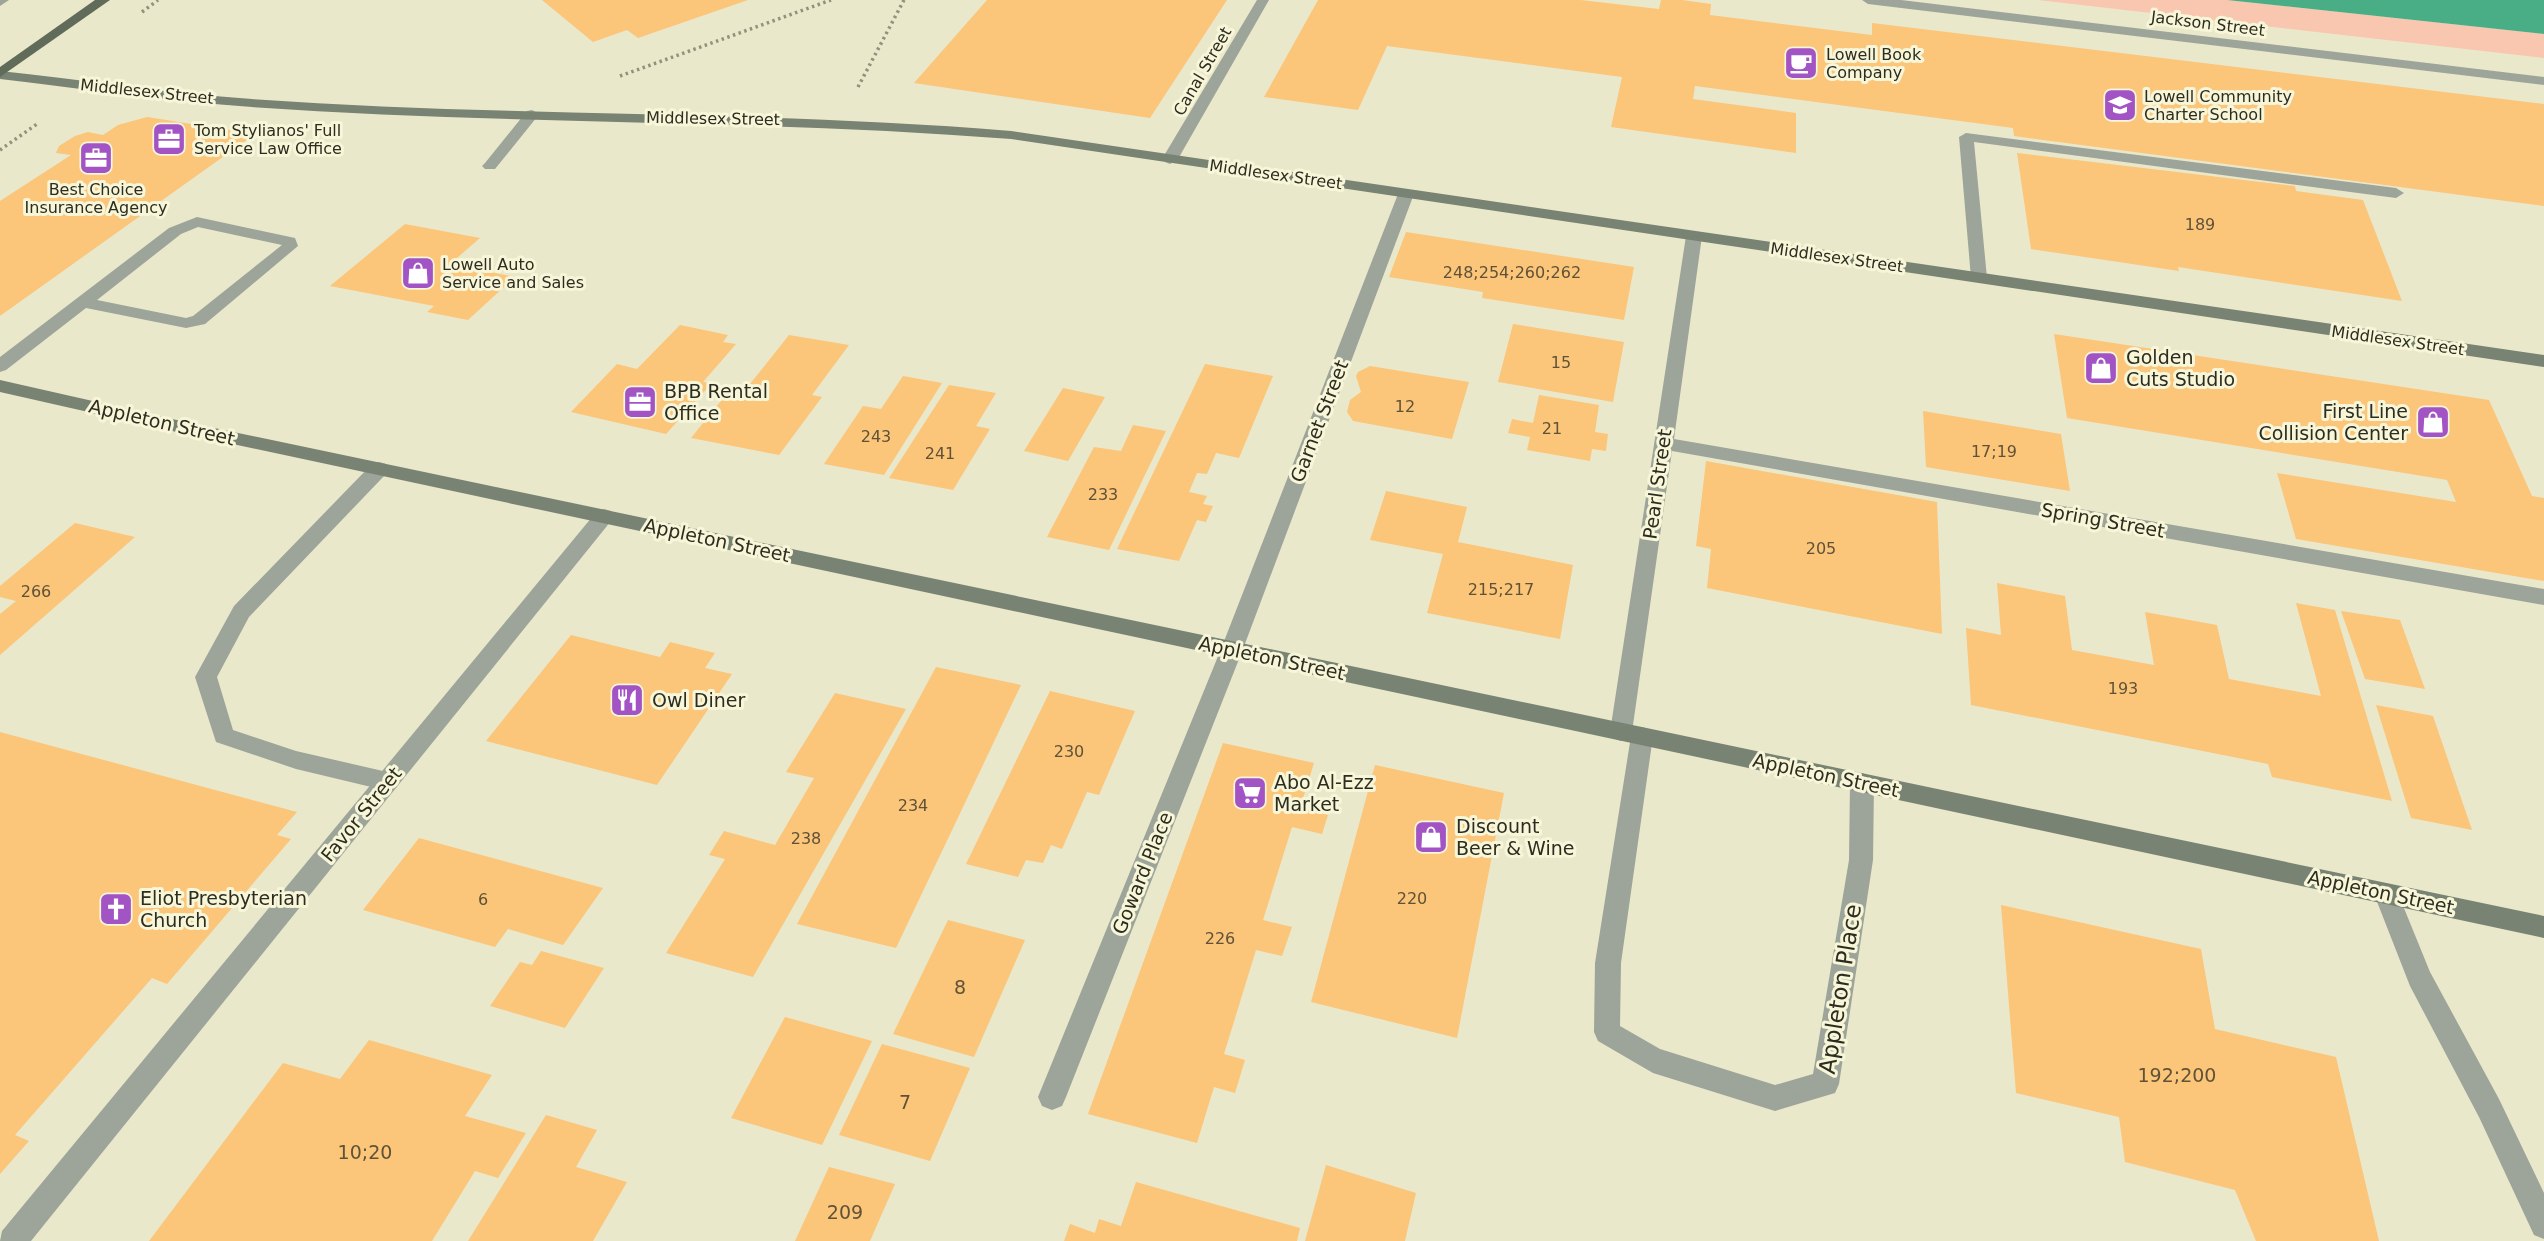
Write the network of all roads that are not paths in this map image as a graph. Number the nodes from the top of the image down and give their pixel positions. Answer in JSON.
{"nodes":[{"id":1,"x":104,"y":0,"type":"edge"},
{"id":2,"x":1263,"y":0,"type":"edge"},
{"id":3,"x":1868,"y":0,"type":"edge"},
{"id":4,"x":0,"y":74,"type":"edge"},
{"id":5,"x":2544,"y":81,"type":"edge"},
{"id":6,"x":532,"y":114,"type":"junction"},
{"id":7,"x":1170,"y":159,"type":"junction"},
{"id":8,"x":490,"y":166,"type":"dead end"},
{"id":9,"x":2396,"y":193,"type":"dead end"},
{"id":10,"x":1406,"y":194,"type":"junction"},
{"id":11,"x":1694,"y":236,"type":"junction"},
{"id":12,"x":1979,"y":278,"type":"junction"},
{"id":13,"x":83,"y":302,"type":"junction"},
{"id":14,"x":2544,"y":361,"type":"edge"},
{"id":15,"x":0,"y":366,"type":"edge"},
{"id":16,"x":0,"y":386,"type":"edge"},
{"id":17,"x":1662,"y":443,"type":"junction"},
{"id":18,"x":379,"y":468,"type":"junction"},
{"id":19,"x":604,"y":516,"type":"junction"},
{"id":20,"x":2544,"y":597,"type":"edge"},
{"id":21,"x":1232,"y":649,"type":"junction"},
{"id":22,"x":1631,"y":734,"type":"junction"},
{"id":23,"x":388,"y":782,"type":"junction"},
{"id":24,"x":1862,"y":783,"type":"junction"},
{"id":25,"x":2386,"y":894,"type":"junction"},
{"id":26,"x":2544,"y":927,"type":"edge"},
{"id":27,"x":1052,"y":1097,"type":"dead end"},
{"id":28,"x":2544,"y":1225,"type":"edge"},
{"id":29,"x":12,"y":1241,"type":"edge"}],
"edges":[{"from":1,"to":4,"type":"main road"},
{"from":2,"to":7,"type":"street","name":"Canal Street"},
{"from":3,"to":5,"type":"street","name":"Jackson Street"},
{"from":4,"to":6,"type":"main road","name":"Middlesex Street"},
{"from":6,"to":7,"type":"main road","name":"Middlesex Street"},
{"from":6,"to":8,"type":"street"},
{"from":7,"to":10,"type":"main road","name":"Middlesex Street"},
{"from":9,"to":12,"type":"street"},
{"from":10,"to":11,"type":"main road","name":"Middlesex Street"},
{"from":10,"to":21,"type":"street","name":"Garnet Street"},
{"from":11,"to":12,"type":"main road","name":"Middlesex Street"},
{"from":11,"to":17,"type":"street","name":"Pearl Street"},
{"from":12,"to":14,"type":"main road","name":"Middlesex Street"},
{"from":13,"to":13,"type":"street"},
{"from":13,"to":15,"type":"street"},
{"from":16,"to":18,"type":"main road","name":"Appleton Street"},
{"from":17,"to":20,"type":"street","name":"Spring Street"},
{"from":17,"to":22,"type":"street","name":"Pearl Street"},
{"from":18,"to":19,"type":"main road","name":"Appleton Street"},
{"from":18,"to":23,"type":"street"},
{"from":19,"to":21,"type":"main road","name":"Appleton Street"},
{"from":19,"to":23,"type":"street","name":"Favor Street"},
{"from":21,"to":22,"type":"main road","name":"Appleton Street"},
{"from":21,"to":27,"type":"street","name":"Goward Place"},
{"from":22,"to":24,"type":"main road","name":"Appleton Street"},
{"from":22,"to":24,"type":"street","name":"Appleton Place"},
{"from":23,"to":29,"type":"street","name":"Favor Street"},
{"from":24,"to":25,"type":"main road","name":"Appleton Street"},
{"from":25,"to":26,"type":"main road","name":"Appleton Street"},
{"from":25,"to":28,"type":"street"}]}
